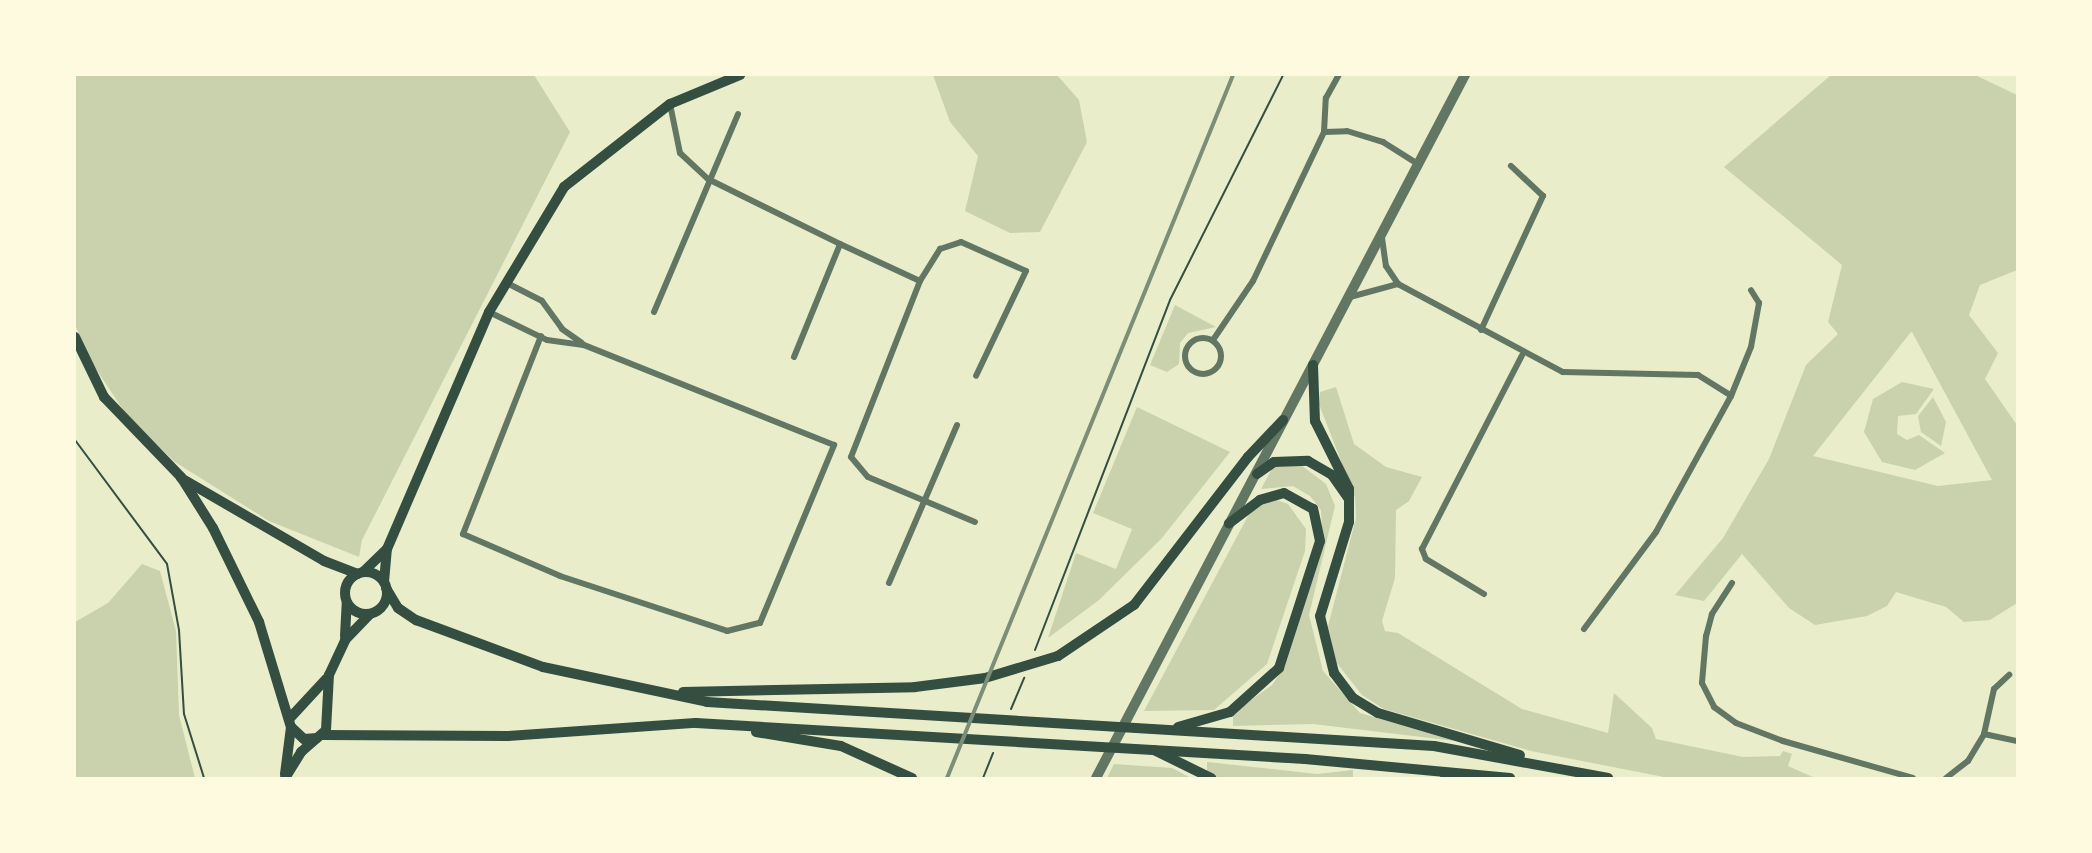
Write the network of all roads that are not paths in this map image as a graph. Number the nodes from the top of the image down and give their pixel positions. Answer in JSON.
{"nodes":[{"id":1,"x":740,"y":75,"type":"edge"},
{"id":2,"x":1339,"y":75,"type":"edge"},
{"id":3,"x":1465,"y":75,"type":"edge"},
{"id":4,"x":670,"y":104,"type":"junction"},
{"id":5,"x":738,"y":114,"type":"dead end"},
{"id":6,"x":1324,"y":132,"type":"junction"},
{"id":7,"x":1418,"y":164,"type":"junction"},
{"id":8,"x":1511,"y":166,"type":"dead end"},
{"id":9,"x":708,"y":179,"type":"junction"},
{"id":10,"x":1382,"y":237,"type":"junction"},
{"id":11,"x":840,"y":244,"type":"junction"},
{"id":12,"x":921,"y":281,"type":"junction"},
{"id":13,"x":507,"y":283,"type":"junction"},
{"id":14,"x":1398,"y":284,"type":"junction"},
{"id":15,"x":1751,"y":290,"type":"dead end"},
{"id":16,"x":1349,"y":298,"type":"junction"},
{"id":17,"x":489,"y":312,"type":"junction"},
{"id":18,"x":654,"y":312,"type":"dead end"},
{"id":19,"x":1481,"y":330,"type":"junction"},
{"id":20,"x":541,"y":336,"type":"junction"},
{"id":21,"x":75,"y":337,"type":"edge"},
{"id":22,"x":1213,"y":340,"type":"junction"},
{"id":23,"x":582,"y":344,"type":"junction"},
{"id":24,"x":1522,"y":355,"type":"junction"},
{"id":25,"x":794,"y":357,"type":"dead end"},
{"id":26,"x":1313,"y":365,"type":"junction"},
{"id":27,"x":976,"y":376,"type":"dead end"},
{"id":28,"x":1731,"y":396,"type":"junction"},
{"id":29,"x":1283,"y":420,"type":"junction"},
{"id":30,"x":957,"y":424,"type":"dead end"},
{"id":31,"x":1257,"y":474,"type":"junction"},
{"id":32,"x":181,"y":477,"type":"junction"},
{"id":33,"x":1349,"y":499,"type":"junction"},
{"id":34,"x":923,"y":501,"type":"junction"},
{"id":35,"x":975,"y":522,"type":"dead end"},
{"id":36,"x":1229,"y":523,"type":"junction"},
{"id":37,"x":387,"y":549,"type":"junction"},
{"id":38,"x":360,"y":573,"type":"junction"},
{"id":39,"x":889,"y":583,"type":"dead end"},
{"id":40,"x":1732,"y":583,"type":"dead end"},
{"id":41,"x":385,"y":585,"type":"junction"},
{"id":42,"x":1484,"y":594,"type":"dead end"},
{"id":43,"x":347,"y":603,"type":"junction"},
{"id":44,"x":370,"y":614,"type":"junction"},
{"id":45,"x":1584,"y":629,"type":"dead end"},
{"id":46,"x":345,"y":640,"type":"junction"},
{"id":47,"x":329,"y":675,"type":"junction"},
{"id":48,"x":2009,"y":675,"type":"dead end"},
{"id":49,"x":644,"y":691,"type":"junction"},
{"id":50,"x":303,"y":701,"type":"junction"},
{"id":51,"x":327,"y":712,"type":"junction"},
{"id":52,"x":696,"y":723,"type":"junction"},
{"id":53,"x":290,"y":724,"type":"junction"},
{"id":54,"x":1163,"y":730,"type":"junction"},
{"id":55,"x":1984,"y":734,"type":"junction"},
{"id":56,"x":320,"y":736,"type":"junction"},
{"id":57,"x":2017,"y":741,"type":"edge"},
{"id":58,"x":1154,"y":750,"type":"junction"},
{"id":59,"x":1543,"y":764,"type":"junction"},
{"id":60,"x":1505,"y":777,"type":"edge"},
{"id":61,"x":285,"y":778,"type":"edge"},
{"id":62,"x":912,"y":778,"type":"edge"},
{"id":63,"x":1096,"y":778,"type":"edge"},
{"id":64,"x":1211,"y":778,"type":"edge"},
{"id":65,"x":1445,"y":778,"type":"edge"},
{"id":66,"x":1608,"y":778,"type":"edge"},
{"id":67,"x":1913,"y":778,"type":"edge"},
{"id":68,"x":1946,"y":778,"type":"edge"}],
"edges":[{"from":1,"to":4,"type":"main road"},
{"from":2,"to":6,"type":"street"},
{"from":3,"to":7,"type":"street"},
{"from":4,"to":9,"type":"street"},
{"from":4,"to":13,"type":"main road"},
{"from":5,"to":9,"type":"street"},
{"from":6,"to":7,"type":"street"},
{"from":6,"to":22,"type":"street"},
{"from":7,"to":10,"type":"street"},
{"from":8,"to":19,"type":"street"},
{"from":9,"to":11,"type":"street"},
{"from":9,"to":18,"type":"street"},
{"from":10,"to":14,"type":"street"},
{"from":10,"to":16,"type":"street"},
{"from":11,"to":12,"type":"street"},
{"from":11,"to":25,"type":"street"},
{"from":12,"to":27,"type":"street"},
{"from":12,"to":34,"type":"street"},
{"from":13,"to":17,"type":"main road"},
{"from":13,"to":23,"type":"street"},
{"from":14,"to":16,"type":"street"},
{"from":14,"to":19,"type":"street"},
{"from":15,"to":28,"type":"street"},
{"from":16,"to":26,"type":"street"},
{"from":17,"to":20,"type":"street"},
{"from":17,"to":37,"type":"main road"},
{"from":19,"to":24,"type":"street"},
{"from":20,"to":23,"type":"street"},
{"from":20,"to":23,"type":"street"},
{"from":21,"to":32,"type":"main road"},
{"from":22,"to":22,"type":"street"},
{"from":24,"to":28,"type":"street"},
{"from":24,"to":42,"type":"street"},
{"from":26,"to":29,"type":"street"},
{"from":26,"to":33,"type":"main road"},
{"from":28,"to":45,"type":"street"},
{"from":29,"to":31,"type":"street"},
{"from":29,"to":49,"type":"main road"},
{"from":30,"to":34,"type":"street"},
{"from":31,"to":33,"type":"main road"},
{"from":31,"to":36,"type":"street"},
{"from":32,"to":38,"type":"main road"},
{"from":32,"to":53,"type":"main road"},
{"from":33,"to":59,"type":"main road"},
{"from":34,"to":35,"type":"street"},
{"from":34,"to":39,"type":"street"},
{"from":36,"to":54,"type":"main road"},
{"from":36,"to":63,"type":"street"},
{"from":37,"to":38,"type":"main road"},
{"from":37,"to":41,"type":"main road"},
{"from":38,"to":41,"type":"main road"},
{"from":38,"to":43,"type":"main road"},
{"from":40,"to":67,"type":"street"},
{"from":41,"to":44,"type":"main road"},
{"from":41,"to":49,"type":"main road"},
{"from":43,"to":44,"type":"main road"},
{"from":43,"to":46,"type":"main road"},
{"from":44,"to":46,"type":"main road"},
{"from":46,"to":47,"type":"main road"},
{"from":47,"to":50,"type":"main road"},
{"from":47,"to":51,"type":"main road"},
{"from":48,"to":55,"type":"street"},
{"from":49,"to":54,"type":"main road"},
{"from":50,"to":51,"type":"main road"},
{"from":50,"to":53,"type":"main road"},
{"from":51,"to":56,"type":"main road"},
{"from":52,"to":56,"type":"main road"},
{"from":52,"to":58,"type":"main road"},
{"from":52,"to":62,"type":"main road"},
{"from":53,"to":56,"type":"main road"},
{"from":53,"to":61,"type":"main road"},
{"from":54,"to":59,"type":"main road"},
{"from":55,"to":57,"type":"street"},
{"from":55,"to":68,"type":"street"},
{"from":56,"to":61,"type":"main road"},
{"from":58,"to":60,"type":"main road"},
{"from":58,"to":64,"type":"main road"},
{"from":59,"to":66,"type":"main road"},
{"from":60,"to":65,"type":"main road"}]}
